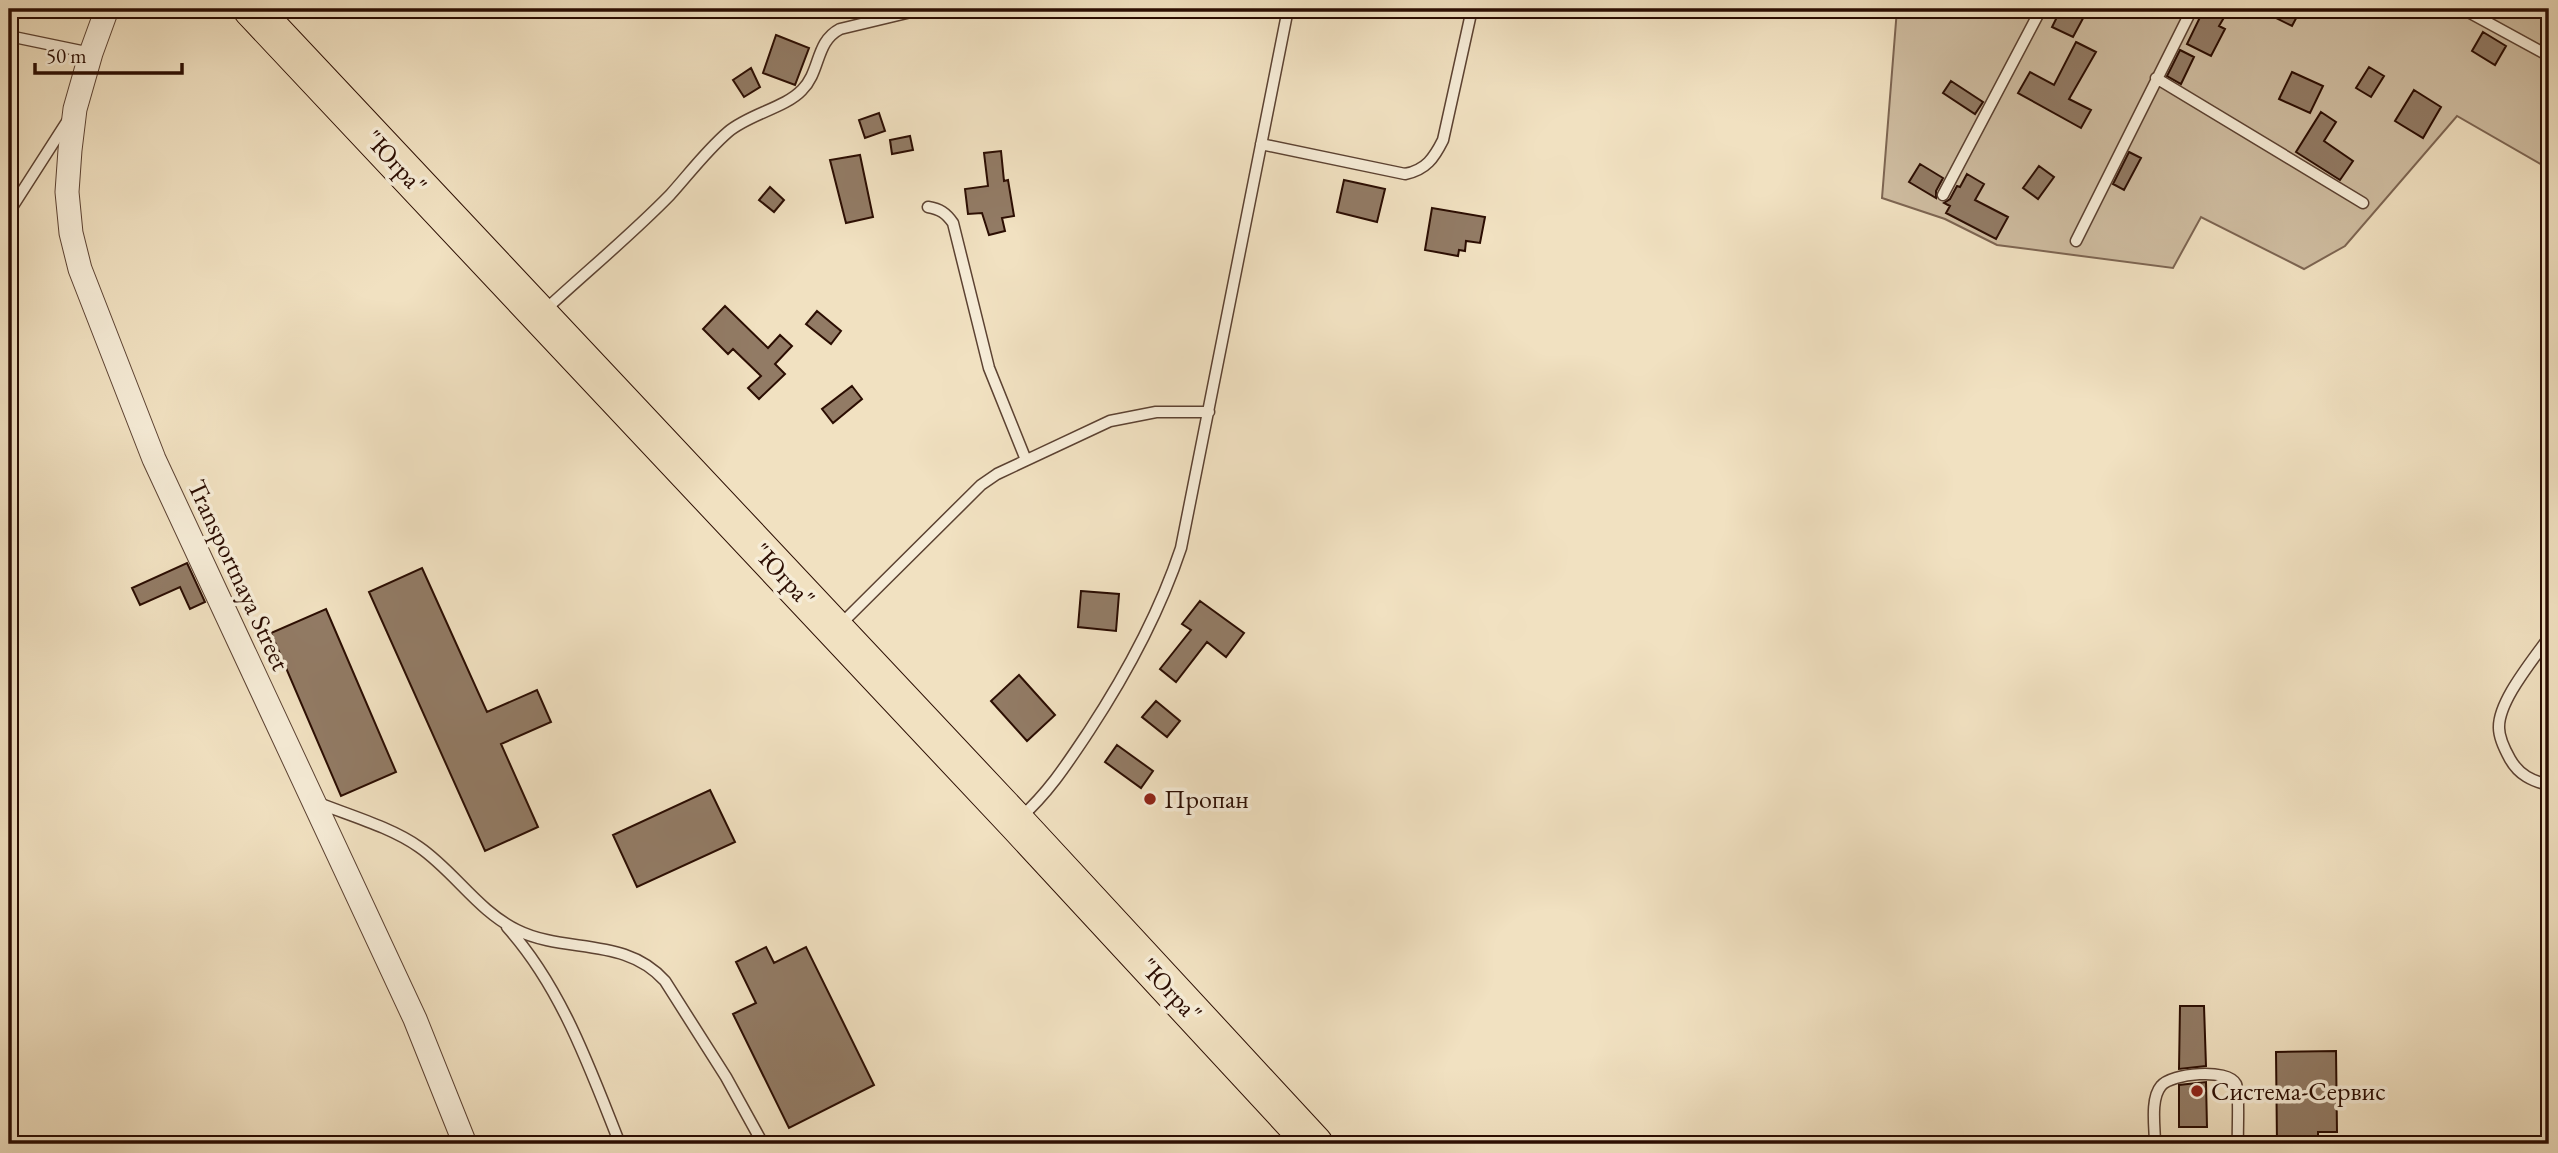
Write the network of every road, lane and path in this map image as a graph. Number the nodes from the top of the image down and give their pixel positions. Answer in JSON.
{"nodes":[{"id":1,"x":107,"y":9,"type":"edge"},
{"id":2,"x":252,"y":9,"type":"edge"},
{"id":3,"x":1288,"y":9,"type":"edge"},
{"id":4,"x":1472,"y":9,"type":"edge"},
{"id":5,"x":2041,"y":9,"type":"edge"},
{"id":6,"x":2192,"y":9,"type":"edge"},
{"id":7,"x":2463,"y":9,"type":"edge"},
{"id":8,"x":911,"y":12,"type":"dead end"},
{"id":9,"x":9,"y":36,"type":"edge"},
{"id":10,"x":91,"y":53,"type":"junction"},
{"id":11,"x":2549,"y":56,"type":"edge"},
{"id":12,"x":2156,"y":78,"type":"junction"},
{"id":13,"x":75,"y":108,"type":"junction"},
{"id":14,"x":1261,"y":144,"type":"junction"},
{"id":15,"x":1943,"y":195,"type":"dead end"},
{"id":16,"x":2363,"y":203,"type":"dead end"},
{"id":17,"x":928,"y":207,"type":"dead end"},
{"id":18,"x":9,"y":212,"type":"edge"},
{"id":19,"x":2076,"y":241,"type":"dead end"},
{"id":20,"x":540,"y":315,"type":"junction"},
{"id":21,"x":1209,"y":412,"type":"junction"},
{"id":22,"x":1026,"y":460,"type":"junction"},
{"id":23,"x":835,"y":629,"type":"junction"},
{"id":24,"x":2549,"y":637,"type":"edge"},
{"id":25,"x":2549,"y":785,"type":"edge"},
{"id":26,"x":314,"y":801,"type":"junction"},
{"id":27,"x":1016,"y":822,"type":"junction"},
{"id":28,"x":500,"y":920,"type":"junction"},
{"id":29,"x":465,"y":1144,"type":"edge"},
{"id":30,"x":620,"y":1144,"type":"edge"},
{"id":31,"x":762,"y":1144,"type":"edge"},
{"id":32,"x":1314,"y":1144,"type":"edge"},
{"id":33,"x":2155,"y":1144,"type":"edge"},
{"id":34,"x":2238,"y":1144,"type":"edge"}],
"edges":[{"from":1,"to":10,"type":"street","name":"Transportnaya Street"},
{"from":2,"to":20,"type":"highway","name":"\"Югра\""},
{"from":3,"to":14,"type":"lane"},
{"from":4,"to":14,"type":"lane"},
{"from":5,"to":15,"type":"lane"},
{"from":6,"to":12,"type":"lane"},
{"from":7,"to":11,"type":"lane"},
{"from":8,"to":20,"type":"lane"},
{"from":9,"to":10,"type":"lane"},
{"from":10,"to":13,"type":"street","name":"Transportnaya Street"},
{"from":12,"to":16,"type":"lane"},
{"from":12,"to":19,"type":"lane"},
{"from":13,"to":18,"type":"lane"},
{"from":13,"to":26,"type":"street","name":"Transportnaya Street"},
{"from":14,"to":21,"type":"lane"},
{"from":17,"to":22,"type":"lane"},
{"from":20,"to":23,"type":"highway","name":"\"Югра\""},
{"from":21,"to":22,"type":"lane"},
{"from":21,"to":27,"type":"lane"},
{"from":22,"to":23,"type":"lane"},
{"from":23,"to":27,"type":"highway","name":"\"Югра\""},
{"from":24,"to":25,"type":"lane"},
{"from":26,"to":28,"type":"lane"},
{"from":26,"to":29,"type":"street","name":"Transportnaya Street"},
{"from":27,"to":32,"type":"highway","name":"\"Югра\""},
{"from":28,"to":30,"type":"lane"},
{"from":28,"to":31,"type":"lane"},
{"from":33,"to":34,"type":"lane"}]}
